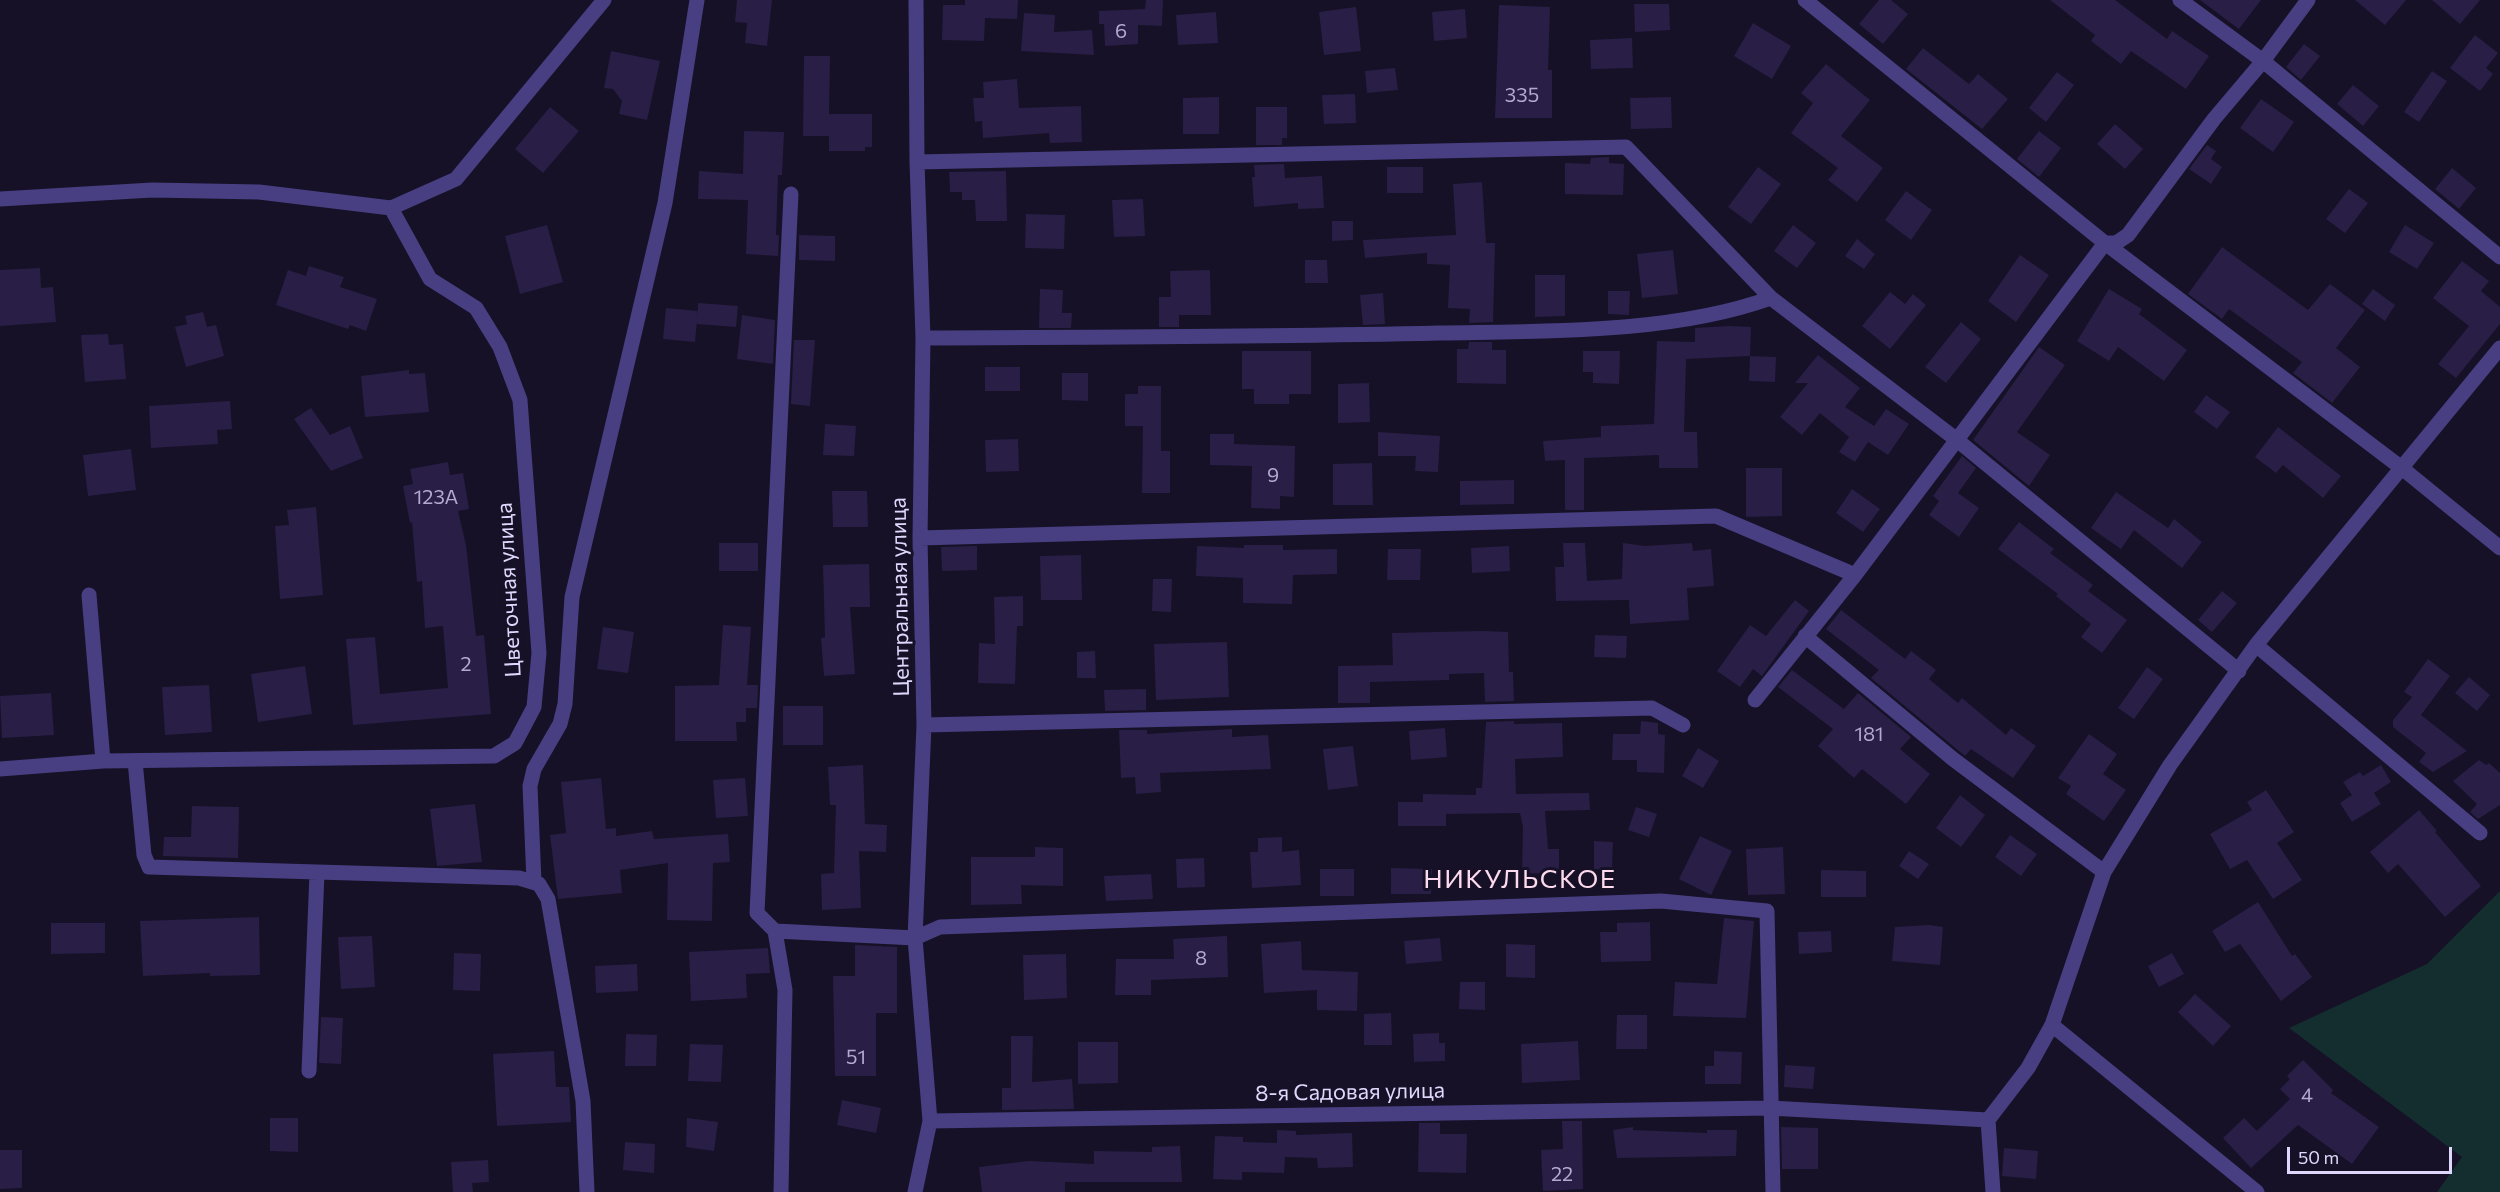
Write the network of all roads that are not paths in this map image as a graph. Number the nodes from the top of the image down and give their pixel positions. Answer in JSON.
{"nodes":[{"id":1,"x":604,"y":0,"type":"edge"},
{"id":2,"x":697,"y":0,"type":"edge"},
{"id":3,"x":916,"y":0,"type":"edge"},
{"id":4,"x":1805,"y":0,"type":"edge"},
{"id":5,"x":2180,"y":0,"type":"edge"},
{"id":6,"x":2308,"y":0,"type":"edge"},
{"id":7,"x":2263,"y":61,"type":"junction"},
{"id":8,"x":917,"y":162,"type":"junction"},
{"id":9,"x":791,"y":194,"type":"dead end"},
{"id":10,"x":0,"y":199,"type":"edge"},
{"id":11,"x":391,"y":208,"type":"junction"},
{"id":12,"x":2105,"y":243,"type":"junction"},
{"id":13,"x":2500,"y":257,"type":"edge"},
{"id":14,"x":1770,"y":298,"type":"junction"},
{"id":15,"x":923,"y":338,"type":"junction"},
{"id":16,"x":2500,"y":348,"type":"edge"},
{"id":17,"x":1957,"y":440,"type":"junction"},
{"id":18,"x":2403,"y":469,"type":"junction"},
{"id":19,"x":920,"y":538,"type":"junction"},
{"id":20,"x":2500,"y":548,"type":"edge"},
{"id":21,"x":1855,"y":575,"type":"junction"},
{"id":22,"x":89,"y":595,"type":"dead end"},
{"id":23,"x":1805,"y":636,"type":"junction"},
{"id":24,"x":2256,"y":645,"type":"junction"},
{"id":25,"x":2239,"y":670,"type":"junction"},
{"id":26,"x":1755,"y":700,"type":"dead end"},
{"id":27,"x":924,"y":725,"type":"junction"},
{"id":28,"x":1683,"y":725,"type":"dead end"},
{"id":29,"x":103,"y":761,"type":"junction"},
{"id":30,"x":135,"y":761,"type":"junction"},
{"id":31,"x":0,"y":769,"type":"edge"},
{"id":32,"x":2480,"y":833,"type":"dead end"},
{"id":33,"x":2104,"y":872,"type":"junction"},
{"id":34,"x":317,"y":873,"type":"junction"},
{"id":35,"x":534,"y":882,"type":"junction"},
{"id":36,"x":775,"y":931,"type":"junction"},
{"id":37,"x":915,"y":938,"type":"junction"},
{"id":38,"x":2052,"y":1025,"type":"junction"},
{"id":39,"x":309,"y":1071,"type":"dead end"},
{"id":40,"x":1770,"y":1108,"type":"junction"},
{"id":41,"x":930,"y":1120,"type":"junction"},
{"id":42,"x":1988,"y":1120,"type":"junction"},
{"id":43,"x":586,"y":1192,"type":"edge"},
{"id":44,"x":781,"y":1192,"type":"edge"},
{"id":45,"x":915,"y":1192,"type":"edge"},
{"id":46,"x":1773,"y":1192,"type":"edge"},
{"id":47,"x":1994,"y":1192,"type":"edge"},
{"id":48,"x":2257,"y":1192,"type":"edge"}],
"edges":[{"from":1,"to":11,"type":"street"},
{"from":2,"to":35,"type":"street"},
{"from":3,"to":8,"type":"street","name":"Центральная улица"},
{"from":4,"to":12,"type":"street"},
{"from":5,"to":7,"type":"street"},
{"from":6,"to":7,"type":"street"},
{"from":7,"to":12,"type":"street"},
{"from":7,"to":13,"type":"street"},
{"from":8,"to":14,"type":"street"},
{"from":8,"to":15,"type":"street","name":"Центральная улица"},
{"from":9,"to":36,"type":"street"},
{"from":10,"to":11,"type":"street"},
{"from":11,"to":30,"type":"street","name":"Цветочная улица"},
{"from":12,"to":17,"type":"street"},
{"from":12,"to":18,"type":"street"},
{"from":14,"to":15,"type":"street"},
{"from":14,"to":17,"type":"street"},
{"from":15,"to":19,"type":"street","name":"Центральная улица"},
{"from":16,"to":18,"type":"street"},
{"from":17,"to":21,"type":"street"},
{"from":17,"to":25,"type":"street"},
{"from":18,"to":20,"type":"street"},
{"from":18,"to":24,"type":"street"},
{"from":19,"to":21,"type":"street"},
{"from":19,"to":27,"type":"street","name":"Центральная улица"},
{"from":21,"to":23,"type":"street"},
{"from":22,"to":29,"type":"street"},
{"from":23,"to":26,"type":"street"},
{"from":23,"to":33,"type":"street"},
{"from":24,"to":25,"type":"street"},
{"from":24,"to":32,"type":"street"},
{"from":25,"to":33,"type":"street"},
{"from":27,"to":28,"type":"street"},
{"from":27,"to":37,"type":"street","name":"Центральная улица"},
{"from":29,"to":30,"type":"street","name":"Цветочная улица"},
{"from":29,"to":31,"type":"street","name":"Цветочная улица"},
{"from":30,"to":34,"type":"street"},
{"from":33,"to":38,"type":"street"},
{"from":34,"to":35,"type":"street"},
{"from":34,"to":39,"type":"street"},
{"from":35,"to":43,"type":"street"},
{"from":36,"to":37,"type":"street"},
{"from":36,"to":44,"type":"street"},
{"from":37,"to":40,"type":"street"},
{"from":37,"to":41,"type":"street","name":"Центральная улица"},
{"from":38,"to":42,"type":"street"},
{"from":38,"to":48,"type":"street"},
{"from":40,"to":41,"type":"street","name":"8-я Садовая улица"},
{"from":40,"to":42,"type":"street","name":"8-я Садовая улица"},
{"from":40,"to":46,"type":"street"},
{"from":41,"to":45,"type":"street","name":"Центральная улица"},
{"from":42,"to":47,"type":"street"}]}
